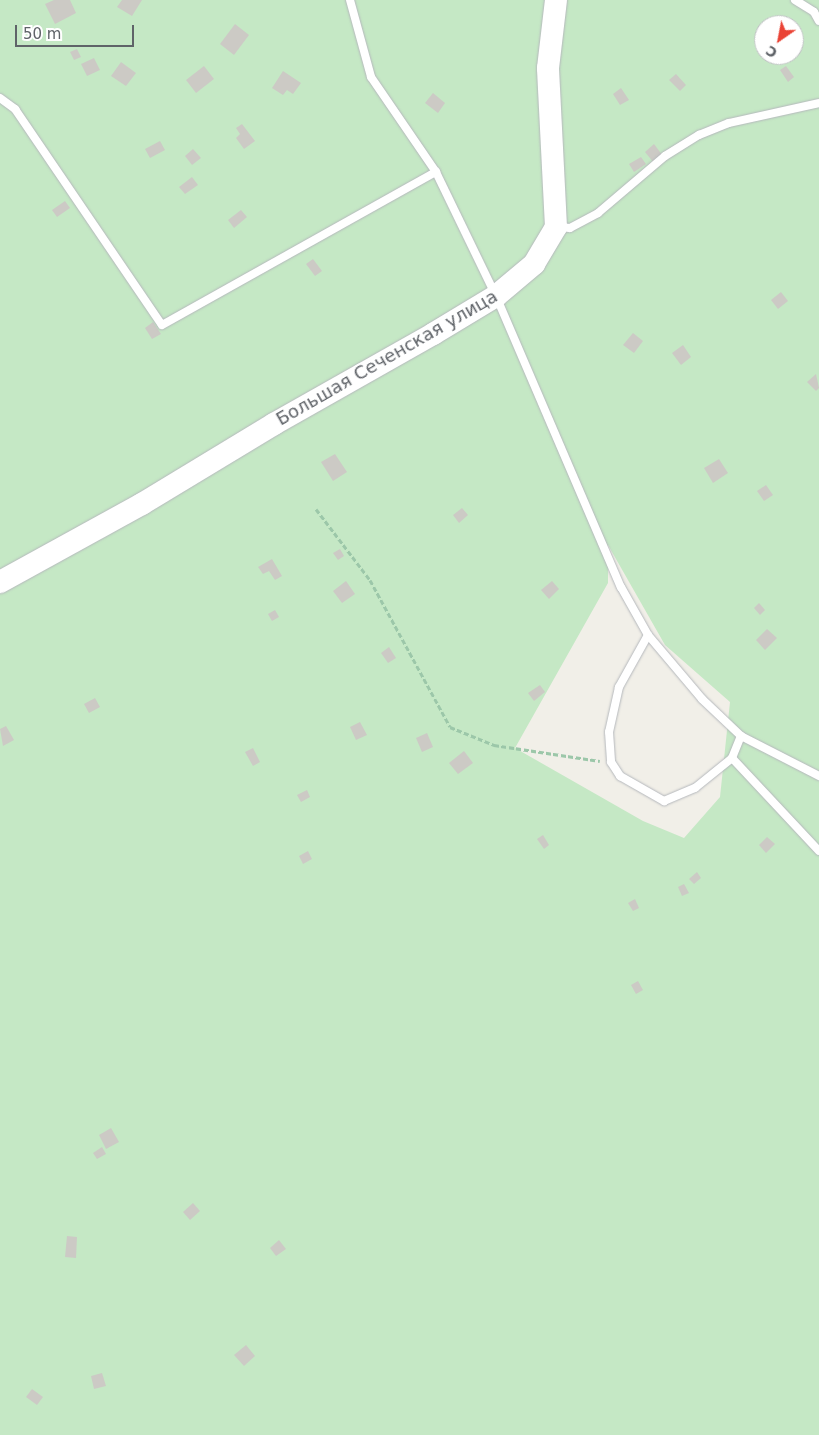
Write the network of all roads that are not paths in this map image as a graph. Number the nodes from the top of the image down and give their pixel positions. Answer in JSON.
{"nodes":[{"id":1,"x":350,"y":0,"type":"edge"},
{"id":2,"x":556,"y":0,"type":"edge"},
{"id":3,"x":795,"y":0,"type":"edge"},
{"id":4,"x":819,"y":21,"type":"edge"},
{"id":5,"x":0,"y":98,"type":"edge"},
{"id":6,"x":819,"y":103,"type":"edge"},
{"id":7,"x":436,"y":172,"type":"junction"},
{"id":8,"x":556,"y":227,"type":"junction"},
{"id":9,"x":496,"y":296,"type":"junction"},
{"id":10,"x":0,"y":582,"type":"edge"},
{"id":11,"x":648,"y":635,"type":"junction"},
{"id":12,"x":740,"y":736,"type":"junction"},
{"id":13,"x":732,"y":758,"type":"junction"},
{"id":14,"x":819,"y":776,"type":"edge"},
{"id":15,"x":819,"y":851,"type":"edge"}],
"edges":[{"from":1,"to":7,"type":"lane"},
{"from":2,"to":8,"type":"street"},
{"from":3,"to":4,"type":"lane"},
{"from":5,"to":7,"type":"lane"},
{"from":6,"to":8,"type":"lane"},
{"from":7,"to":9,"type":"lane"},
{"from":8,"to":9,"type":"street","name":"Большая Сеченская улица"},
{"from":9,"to":10,"type":"street","name":"Большая Сеченская улица"},
{"from":9,"to":11,"type":"lane"},
{"from":11,"to":12,"type":"lane"},
{"from":11,"to":13,"type":"lane"},
{"from":12,"to":13,"type":"lane"},
{"from":12,"to":14,"type":"lane"},
{"from":13,"to":15,"type":"lane"}]}
